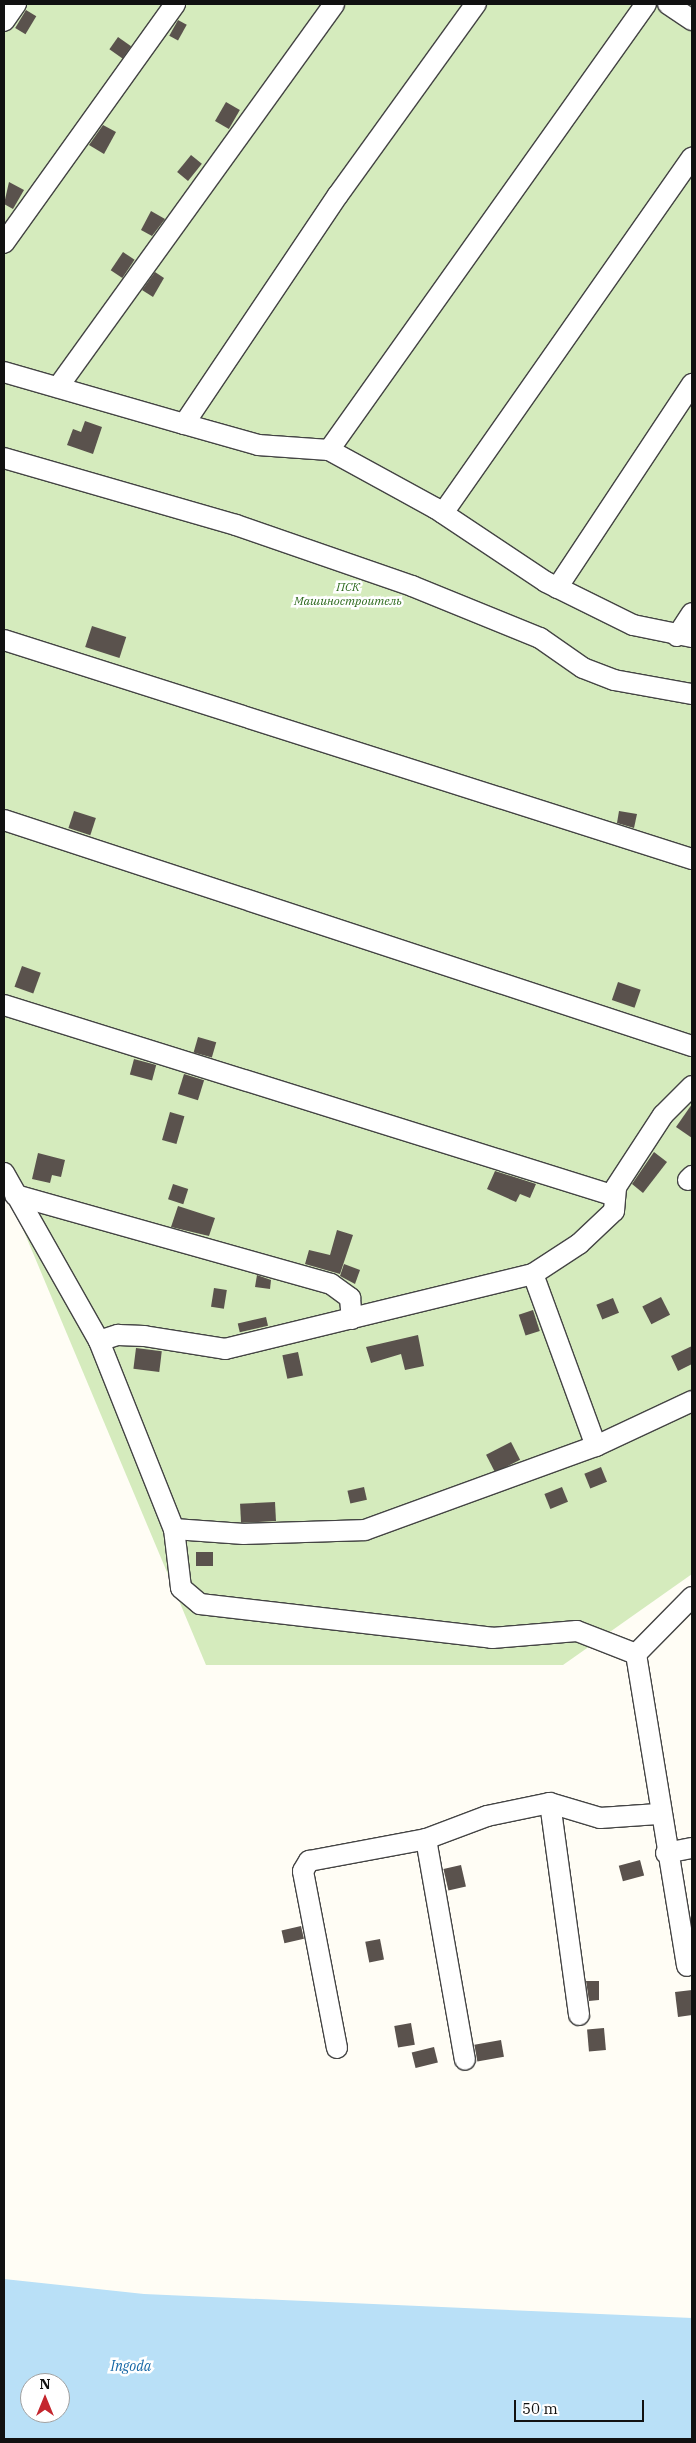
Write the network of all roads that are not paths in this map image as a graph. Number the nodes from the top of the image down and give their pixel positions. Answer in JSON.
{"nodes":[{"id":1,"x":16,"y":4,"type":"edge"},
{"id":2,"x":175,"y":4,"type":"edge"},
{"id":3,"x":334,"y":4,"type":"edge"},
{"id":4,"x":476,"y":4,"type":"edge"},
{"id":5,"x":646,"y":4,"type":"edge"},
{"id":6,"x":668,"y":4,"type":"edge"},
{"id":7,"x":692,"y":20,"type":"edge"},
{"id":8,"x":4,"y":21,"type":"edge"},
{"id":9,"x":692,"y":158,"type":"edge"},
{"id":10,"x":4,"y":243,"type":"edge"},
{"id":11,"x":4,"y":372,"type":"edge"},
{"id":12,"x":692,"y":384,"type":"edge"},
{"id":13,"x":58,"y":387,"type":"junction"},
{"id":14,"x":184,"y":424,"type":"junction"},
{"id":15,"x":329,"y":450,"type":"junction"},
{"id":16,"x":4,"y":458,"type":"edge"},
{"id":17,"x":443,"y":514,"type":"junction"},
{"id":18,"x":557,"y":588,"type":"junction"},
{"id":19,"x":692,"y":613,"type":"edge"},
{"id":20,"x":685,"y":636,"type":"edge"},
{"id":21,"x":4,"y":640,"type":"edge"},
{"id":22,"x":692,"y":694,"type":"edge"},
{"id":23,"x":4,"y":820,"type":"edge"},
{"id":24,"x":692,"y":859,"type":"edge"},
{"id":25,"x":4,"y":1005,"type":"edge"},
{"id":26,"x":692,"y":1046,"type":"edge"},
{"id":27,"x":692,"y":1086,"type":"edge"},
{"id":28,"x":4,"y":1173,"type":"edge"},
{"id":29,"x":15,"y":1195,"type":"junction"},
{"id":30,"x":615,"y":1196,"type":"junction"},
{"id":31,"x":533,"y":1274,"type":"junction"},
{"id":32,"x":352,"y":1319,"type":"junction"},
{"id":33,"x":99,"y":1342,"type":"junction"},
{"id":34,"x":692,"y":1401,"type":"edge"},
{"id":35,"x":596,"y":1446,"type":"junction"},
{"id":36,"x":174,"y":1529,"type":"junction"},
{"id":37,"x":692,"y":1597,"type":"edge"},
{"id":38,"x":636,"y":1654,"type":"junction"},
{"id":39,"x":550,"y":1803,"type":"junction"},
{"id":40,"x":658,"y":1814,"type":"junction"},
{"id":41,"x":426,"y":1839,"type":"junction"},
{"id":42,"x":692,"y":1848,"type":"edge"},
{"id":43,"x":666,"y":1853,"type":"junction"},
{"id":44,"x":687,"y":1966,"type":"dead end"},
{"id":45,"x":578,"y":2015,"type":"dead end"},
{"id":46,"x":337,"y":2048,"type":"dead end"},
{"id":47,"x":465,"y":2060,"type":"dead end"}],
"edges":[{"from":1,"to":8,"type":"street"},
{"from":2,"to":10,"type":"street"},
{"from":3,"to":13,"type":"street"},
{"from":4,"to":14,"type":"street"},
{"from":5,"to":15,"type":"street"},
{"from":6,"to":7,"type":"street"},
{"from":9,"to":17,"type":"street"},
{"from":11,"to":13,"type":"street"},
{"from":12,"to":18,"type":"street"},
{"from":13,"to":14,"type":"street"},
{"from":14,"to":15,"type":"street"},
{"from":15,"to":17,"type":"street"},
{"from":16,"to":22,"type":"street"},
{"from":17,"to":18,"type":"street"},
{"from":18,"to":20,"type":"street"},
{"from":19,"to":20,"type":"street"},
{"from":21,"to":24,"type":"street"},
{"from":23,"to":26,"type":"street"},
{"from":25,"to":30,"type":"street"},
{"from":27,"to":30,"type":"street"},
{"from":28,"to":29,"type":"street"},
{"from":29,"to":32,"type":"street"},
{"from":29,"to":33,"type":"street"},
{"from":30,"to":31,"type":"street"},
{"from":31,"to":32,"type":"street"},
{"from":31,"to":35,"type":"street"},
{"from":32,"to":33,"type":"street"},
{"from":33,"to":36,"type":"street"},
{"from":34,"to":35,"type":"street"},
{"from":35,"to":36,"type":"street"},
{"from":36,"to":38,"type":"street"},
{"from":37,"to":38,"type":"street"},
{"from":38,"to":40,"type":"street"},
{"from":39,"to":40,"type":"street"},
{"from":39,"to":41,"type":"street"},
{"from":39,"to":45,"type":"street"},
{"from":40,"to":43,"type":"street"},
{"from":41,"to":46,"type":"street"},
{"from":41,"to":47,"type":"street"},
{"from":42,"to":43,"type":"street"},
{"from":43,"to":44,"type":"street"}]}
